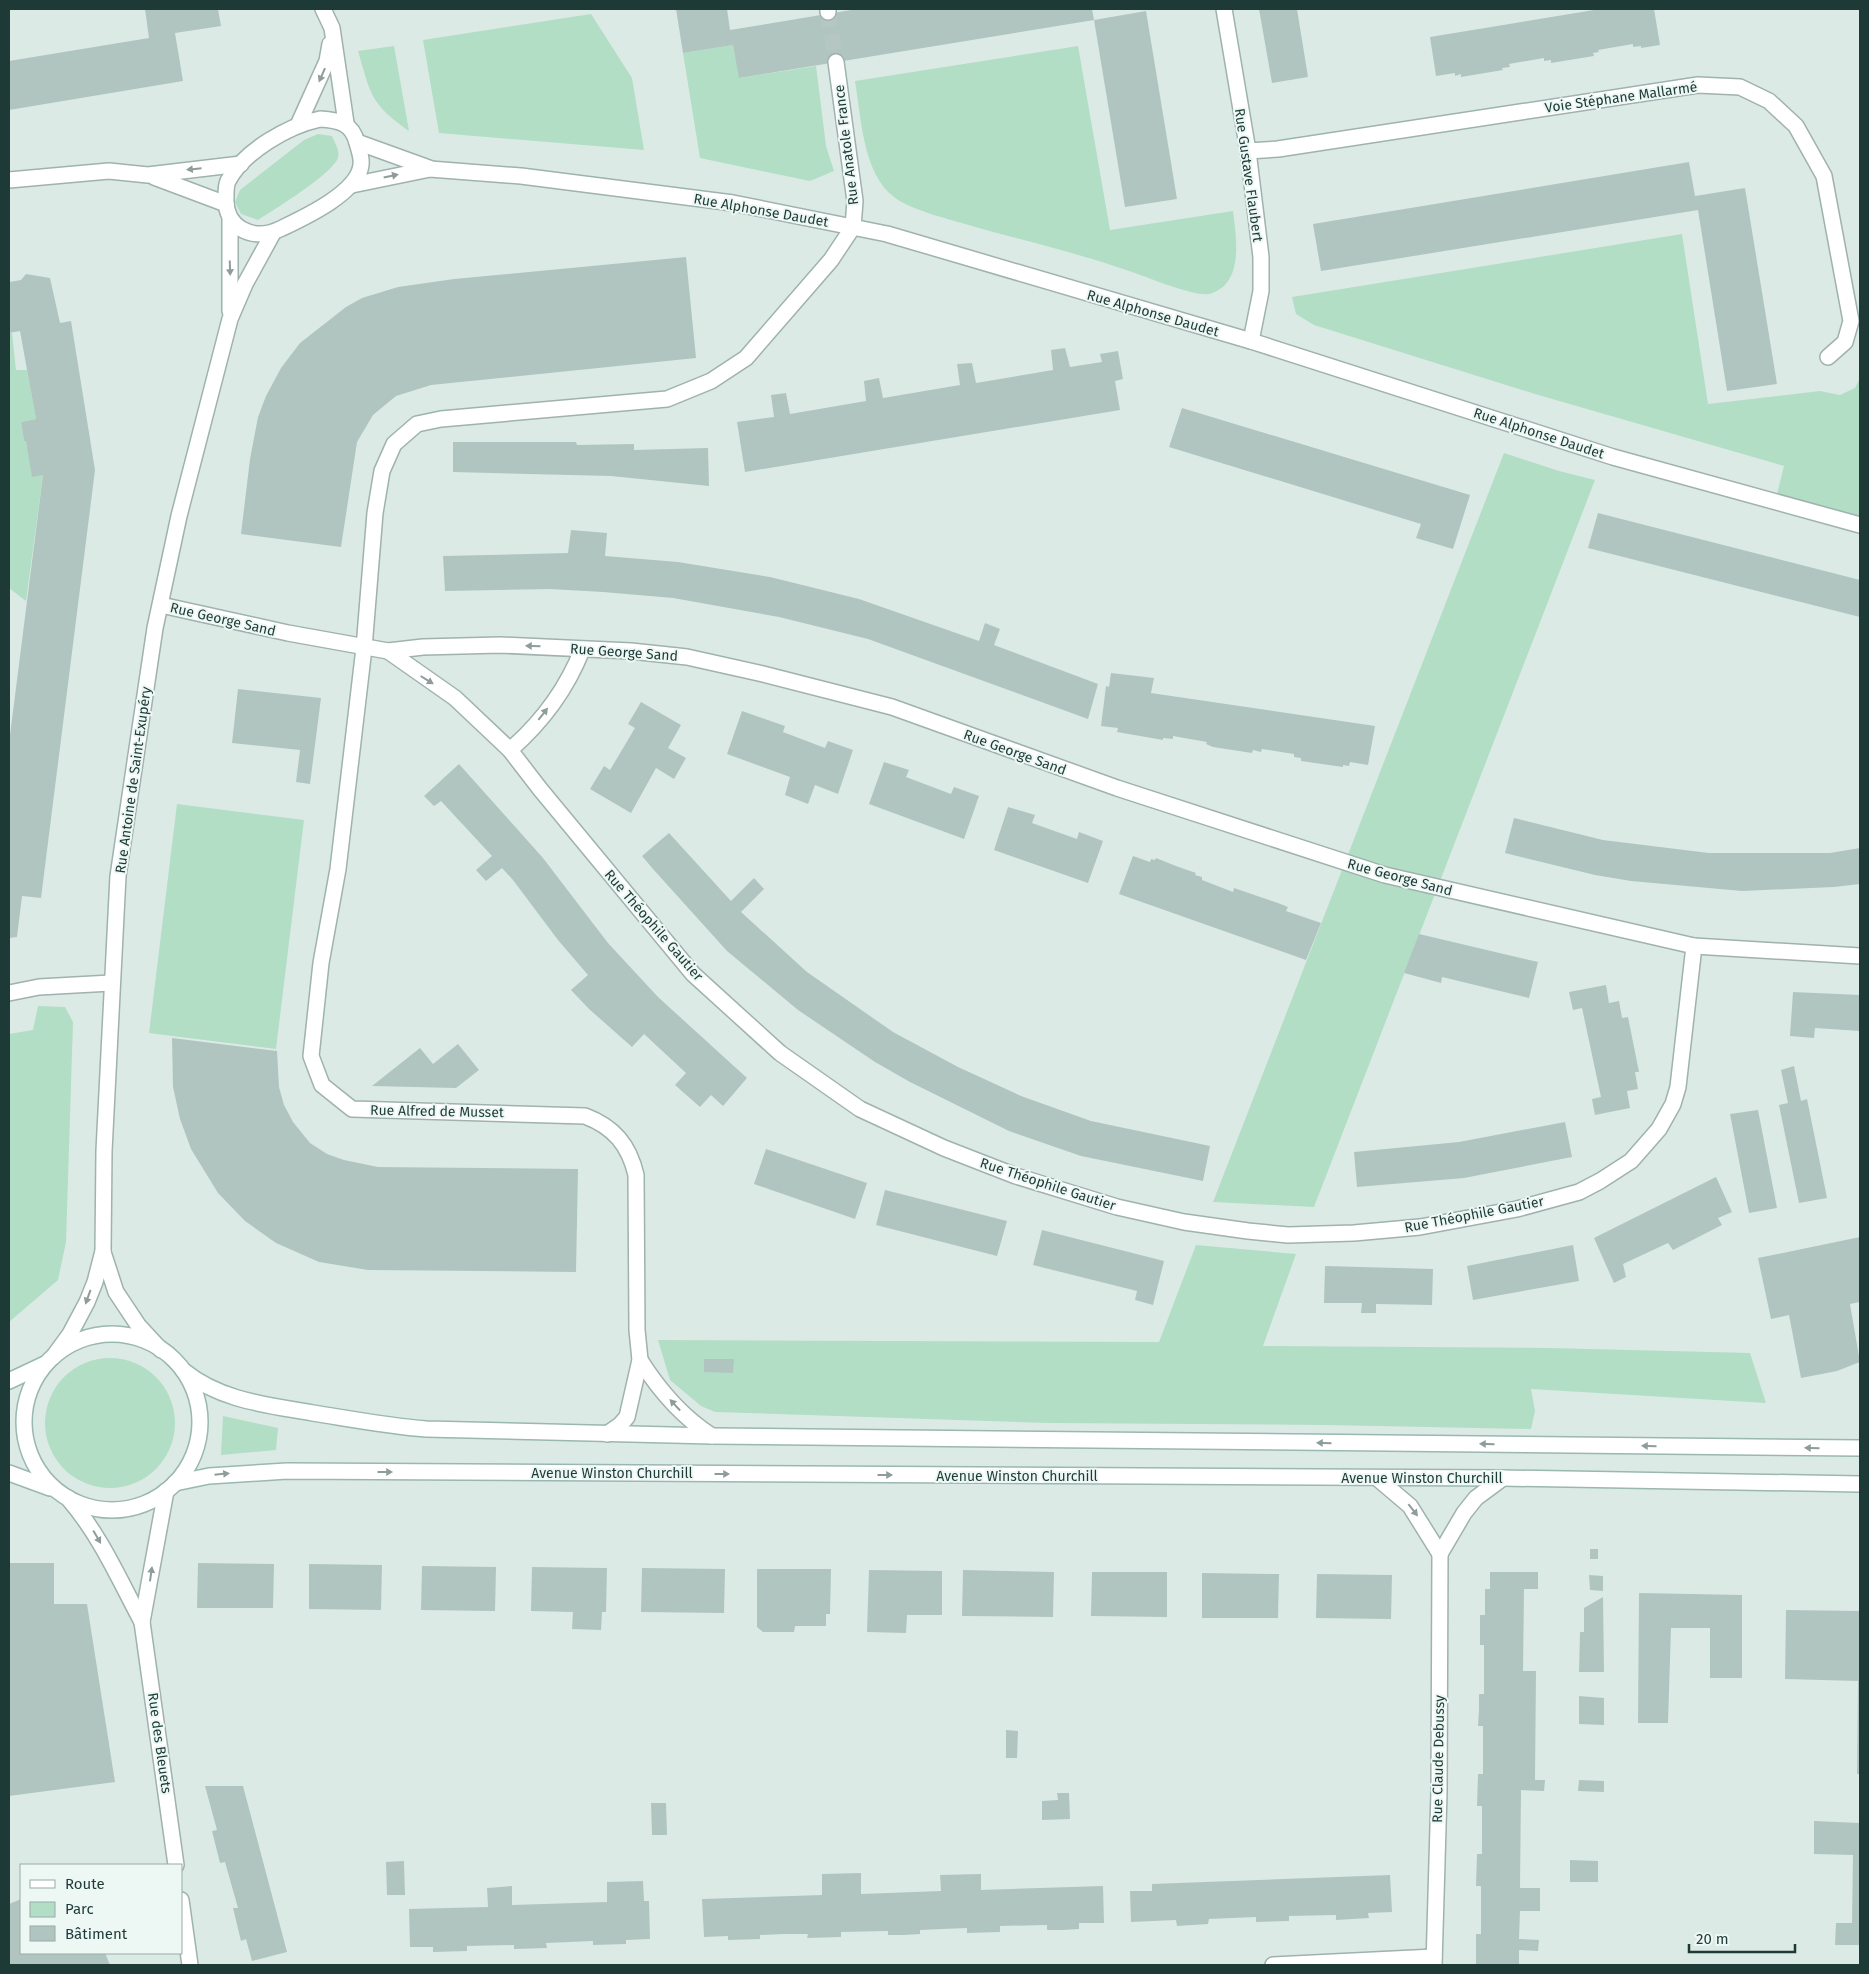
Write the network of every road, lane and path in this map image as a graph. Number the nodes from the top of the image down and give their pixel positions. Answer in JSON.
{"nodes":[{"id":1,"x":323,"y":9,"type":"edge"},
{"id":2,"x":1224,"y":9,"type":"edge"},
{"id":3,"x":332,"y":28,"type":"junction"},
{"id":4,"x":836,"y":62,"type":"tunnel mouth"},
{"id":5,"x":300,"y":123,"type":"junction"},
{"id":6,"x":346,"y":123,"type":"junction"},
{"id":7,"x":357,"y":142,"type":"junction"},
{"id":8,"x":1248,"y":151,"type":"junction"},
{"id":9,"x":241,"y":164,"type":"junction"},
{"id":10,"x":430,"y":169,"type":"junction"},
{"id":11,"x":148,"y":175,"type":"junction"},
{"id":12,"x":9,"y":180,"type":"edge"},
{"id":13,"x":352,"y":186,"type":"junction"},
{"id":14,"x":226,"y":204,"type":"junction"},
{"id":15,"x":230,"y":220,"type":"junction"},
{"id":16,"x":852,"y":227,"type":"junction"},
{"id":17,"x":272,"y":232,"type":"junction"},
{"id":18,"x":230,"y":319,"type":"junction"},
{"id":19,"x":1251,"y":341,"type":"junction"},
{"id":20,"x":1828,"y":357,"type":"dead end"},
{"id":21,"x":1860,"y":525,"type":"edge"},
{"id":22,"x":161,"y":605,"type":"junction"},
{"id":23,"x":364,"y":648,"type":"junction"},
{"id":24,"x":582,"y":650,"type":"junction"},
{"id":25,"x":388,"y":651,"type":"junction"},
{"id":26,"x":510,"y":750,"type":"junction"},
{"id":27,"x":1694,"y":946,"type":"junction"},
{"id":28,"x":1860,"y":956,"type":"edge"},
{"id":29,"x":111,"y":983,"type":"junction"},
{"id":30,"x":9,"y":993,"type":"edge"},
{"id":31,"x":103,"y":1251,"type":"junction"},
{"id":32,"x":162,"y":1350,"type":"junction"},
{"id":33,"x":50,"y":1360,"type":"junction"},
{"id":34,"x":640,"y":1360,"type":"junction"},
{"id":35,"x":184,"y":1371,"type":"junction"},
{"id":36,"x":9,"y":1381,"type":"edge"},
{"id":37,"x":607,"y":1434,"type":"junction"},
{"id":38,"x":712,"y":1436,"type":"junction"},
{"id":39,"x":1860,"y":1448,"type":"edge"},
{"id":40,"x":9,"y":1473,"type":"edge"},
{"id":41,"x":1377,"y":1478,"type":"junction"},
{"id":42,"x":1503,"y":1478,"type":"junction"},
{"id":43,"x":1860,"y":1484,"type":"edge"},
{"id":44,"x":170,"y":1487,"type":"junction"},
{"id":45,"x":63,"y":1495,"type":"junction"},
{"id":46,"x":1440,"y":1554,"type":"junction"},
{"id":47,"x":142,"y":1622,"type":"junction"},
{"id":48,"x":176,"y":1864,"type":"edge"},
{"id":49,"x":182,"y":1907,"type":"edge"},
{"id":50,"x":1434,"y":1961,"type":"edge"},
{"id":51,"x":190,"y":1965,"type":"edge"},
{"id":52,"x":1273,"y":1965,"type":"edge"}],
"edges":[{"from":1,"to":3,"type":"street"},
{"from":2,"to":8,"type":"street","name":"Rue Gustave Flaubert"},
{"from":3,"to":5,"type":"street","one_way":true},
{"from":3,"to":6,"type":"street"},
{"from":4,"to":16,"type":"street","name":"Rue Anatole France"},
{"from":5,"to":6,"type":"street"},
{"from":5,"to":9,"type":"street"},
{"from":6,"to":7,"type":"street"},
{"from":7,"to":10,"type":"street","name":"Rue Alphonse Daudet"},
{"from":7,"to":13,"type":"street"},
{"from":8,"to":19,"type":"street","name":"Rue Gustave Flaubert"},
{"from":8,"to":20,"type":"street","name":"Voie Stéphane Mallarmé"},
{"from":9,"to":11,"type":"street","one_way":true},
{"from":9,"to":14,"type":"street"},
{"from":13,"to":10,"type":"street","name":"Rue Alphonse Daudet","one_way":true},
{"from":10,"to":16,"type":"street","name":"Rue Alphonse Daudet"},
{"from":11,"to":12,"type":"street"},
{"from":11,"to":14,"type":"street"},
{"from":13,"to":17,"type":"street"},
{"from":14,"to":15,"type":"street"},
{"from":15,"to":17,"type":"street"},
{"from":15,"to":18,"type":"street","name":"Rue Antoine de Saint-Exupéry","one_way":true},
{"from":16,"to":19,"type":"street","name":"Rue Alphonse Daudet"},
{"from":16,"to":23,"type":"street","name":"Rue Alfred de Musset"},
{"from":17,"to":18,"type":"street","name":"Rue Antoine de Saint-Exupéry"},
{"from":18,"to":22,"type":"street","name":"Rue Antoine de Saint-Exupéry"},
{"from":19,"to":21,"type":"street","name":"Rue Alphonse Daudet"},
{"from":22,"to":23,"type":"street","name":"Rue George Sand"},
{"from":22,"to":29,"type":"street","name":"Rue Antoine de Saint-Exupéry"},
{"from":23,"to":25,"type":"street","name":"Rue George Sand"},
{"from":23,"to":34,"type":"street","name":"Rue Alfred de Musset"},
{"from":24,"to":25,"type":"street","name":"Rue George Sand","one_way":true},
{"from":26,"to":24,"type":"street","one_way":true},
{"from":24,"to":27,"type":"street","name":"Rue George Sand"},
{"from":25,"to":26,"type":"street","name":"Rue Théophile Gautier","one_way":true},
{"from":26,"to":27,"type":"street","name":"Rue Théophile Gautier"},
{"from":27,"to":28,"type":"street","name":"Rue George Sand"},
{"from":29,"to":30,"type":"street"},
{"from":29,"to":31,"type":"street","name":"Rue Antoine de Saint-Exupéry"},
{"from":31,"to":32,"type":"street"},
{"from":31,"to":33,"type":"street","one_way":true},
{"from":32,"to":33,"type":"street"},
{"from":32,"to":35,"type":"street"},
{"from":33,"to":36,"type":"street"},
{"from":33,"to":45,"type":"street"},
{"from":34,"to":37,"type":"street"},
{"from":38,"to":34,"type":"street","one_way":true},
{"from":35,"to":37,"type":"street"},
{"from":35,"to":44,"type":"street"},
{"from":37,"to":38,"type":"street"},
{"from":39,"to":38,"type":"street","one_way":true},
{"from":40,"to":45,"type":"street"},
{"from":41,"to":42,"type":"street","name":"Avenue Winston Churchill"},
{"from":44,"to":41,"type":"street","name":"Avenue Winston Churchill","one_way":true},
{"from":41,"to":46,"type":"street","one_way":true},
{"from":42,"to":43,"type":"street","name":"Avenue Winston Churchill"},
{"from":42,"to":46,"type":"street"},
{"from":44,"to":45,"type":"street"},
{"from":47,"to":44,"type":"street","name":"Rue des Bleuets","one_way":true},
{"from":45,"to":47,"type":"street","name":"Rue des Bleuets","one_way":true},
{"from":46,"to":50,"type":"street","name":"Rue Claude Debussy"},
{"from":47,"to":48,"type":"street","name":"Rue des Bleuets"},
{"from":49,"to":51,"type":"street"},
{"from":50,"to":52,"type":"street"}]}
